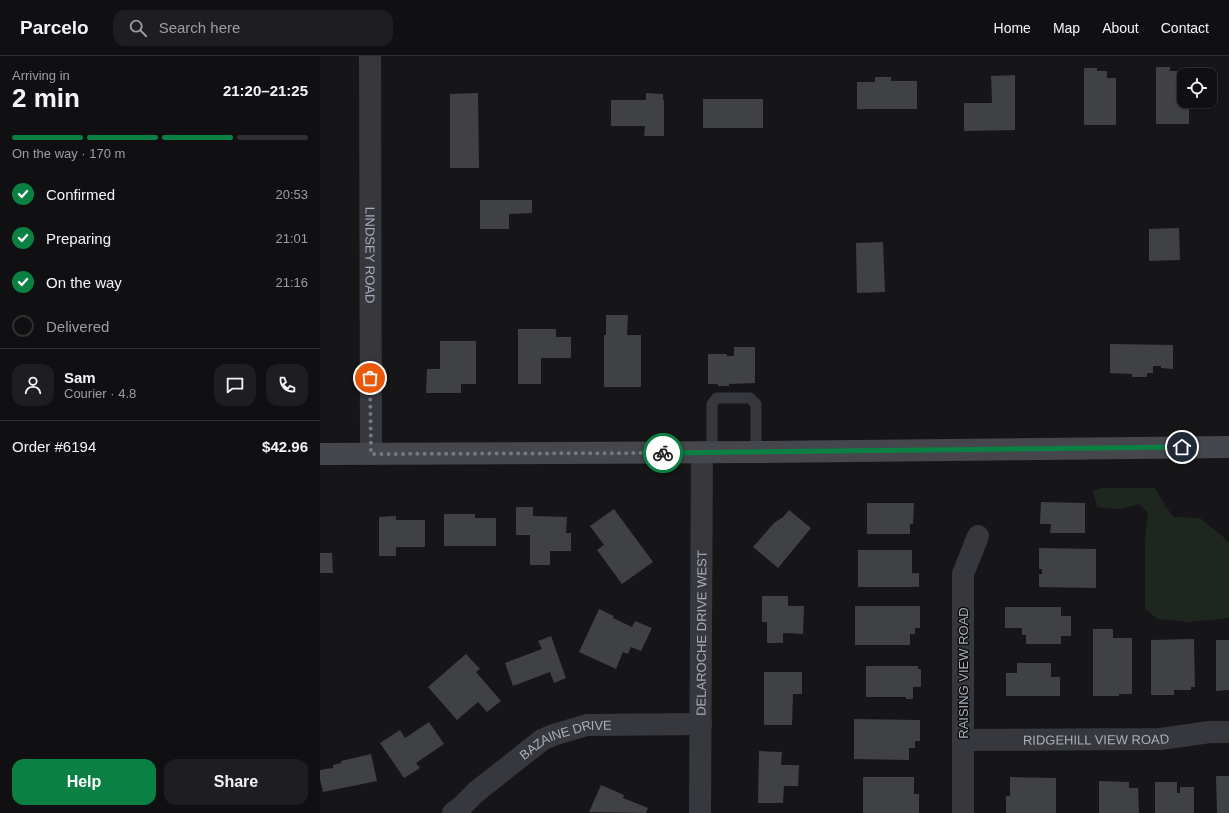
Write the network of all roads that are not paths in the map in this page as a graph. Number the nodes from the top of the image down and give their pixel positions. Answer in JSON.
{"nodes":[{"id":1,"x":370,"y":56,"type":"edge"},
{"id":2,"x":1229,"y":447,"type":"edge"},
{"id":3,"x":707,"y":452,"type":"junction"},
{"id":4,"x":756,"y":452,"type":"junction"},
{"id":5,"x":320,"y":454,"type":"edge"},
{"id":6,"x":371,"y":454,"type":"junction"},
{"id":7,"x":978,"y":536,"type":"dead end"},
{"id":8,"x":701,"y":724,"type":"junction"},
{"id":9,"x":1229,"y":732,"type":"edge"},
{"id":10,"x":963,"y":740,"type":"junction"},
{"id":11,"x":453,"y":813,"type":"edge"},
{"id":12,"x":700,"y":813,"type":"edge"},
{"id":13,"x":963,"y":813,"type":"edge"}],
"edges":[{"from":1,"to":6,"type":"street","name":"LINDSEY ROAD"},
{"from":2,"to":4,"type":"street"},
{"from":3,"to":4,"type":"street"},
{"from":3,"to":4,"type":"lane"},
{"from":3,"to":6,"type":"street"},
{"from":3,"to":8,"type":"street","name":"DELAROCHE DRIVE WEST"},
{"from":5,"to":6,"type":"street"},
{"from":7,"to":10,"type":"street","name":"RAISING VIEW ROAD"},
{"from":8,"to":11,"type":"street","name":"BAZAINE DRIVE"},
{"from":8,"to":12,"type":"street","name":"DELAROCHE DRIVE WEST"},
{"from":9,"to":10,"type":"street","name":"RIDGEHILL VIEW ROAD"},
{"from":10,"to":13,"type":"street","name":"RAISING VIEW ROAD"}]}
